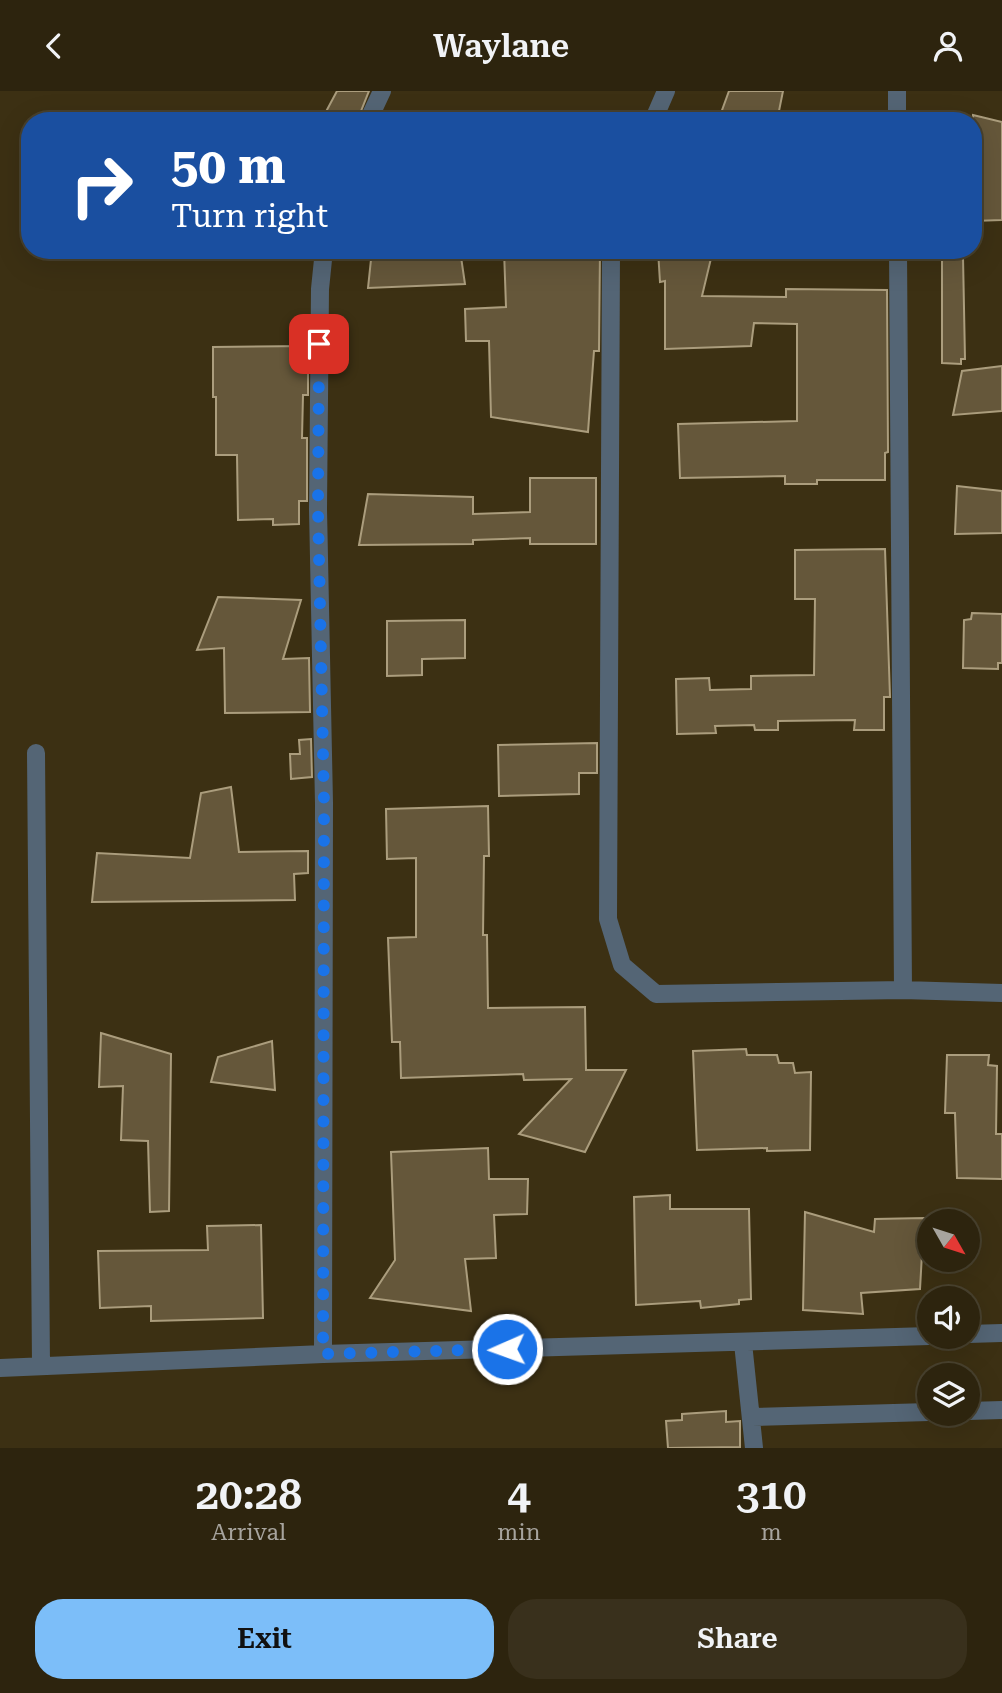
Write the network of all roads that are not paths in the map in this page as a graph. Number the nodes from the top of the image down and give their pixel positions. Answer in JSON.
{"nodes":[{"id":1,"x":382,"y":91,"type":"edge"},
{"id":2,"x":666,"y":91,"type":"edge"},
{"id":3,"x":897,"y":91,"type":"edge"},
{"id":4,"x":372,"y":112,"type":"edge"},
{"id":5,"x":657,"y":112,"type":"edge"},
{"id":6,"x":897,"y":112,"type":"edge"},
{"id":7,"x":323,"y":259,"type":"edge"},
{"id":8,"x":611,"y":259,"type":"edge"},
{"id":9,"x":898,"y":259,"type":"edge"},
{"id":10,"x":36,"y":753,"type":"dead end"},
{"id":11,"x":903,"y":990,"type":"junction"},
{"id":12,"x":1002,"y":993,"type":"edge"},
{"id":13,"x":1002,"y":1333,"type":"edge"},
{"id":14,"x":980,"y":1334,"type":"edge"},
{"id":15,"x":917,"y":1336,"type":"edge"},
{"id":16,"x":743,"y":1343,"type":"junction"},
{"id":17,"x":323,"y":1354,"type":"junction"},
{"id":18,"x":41,"y":1367,"type":"junction"},
{"id":19,"x":0,"y":1368,"type":"edge"},
{"id":20,"x":1002,"y":1410,"type":"edge"},
{"id":21,"x":980,"y":1411,"type":"edge"},
{"id":22,"x":917,"y":1412,"type":"edge"},
{"id":23,"x":752,"y":1417,"type":"junction"},
{"id":24,"x":754,"y":1448,"type":"edge"}],
"edges":[{"from":1,"to":4,"type":"street"},
{"from":2,"to":5,"type":"street"},
{"from":3,"to":6,"type":"street"},
{"from":7,"to":17,"type":"street"},
{"from":8,"to":11,"type":"street"},
{"from":9,"to":11,"type":"street"},
{"from":10,"to":18,"type":"street"},
{"from":11,"to":12,"type":"street"},
{"from":13,"to":14,"type":"street"},
{"from":15,"to":16,"type":"street"},
{"from":16,"to":17,"type":"street"},
{"from":16,"to":23,"type":"street"},
{"from":17,"to":18,"type":"street"},
{"from":18,"to":19,"type":"street"},
{"from":20,"to":21,"type":"street"},
{"from":22,"to":23,"type":"street"},
{"from":23,"to":24,"type":"street"}]}
